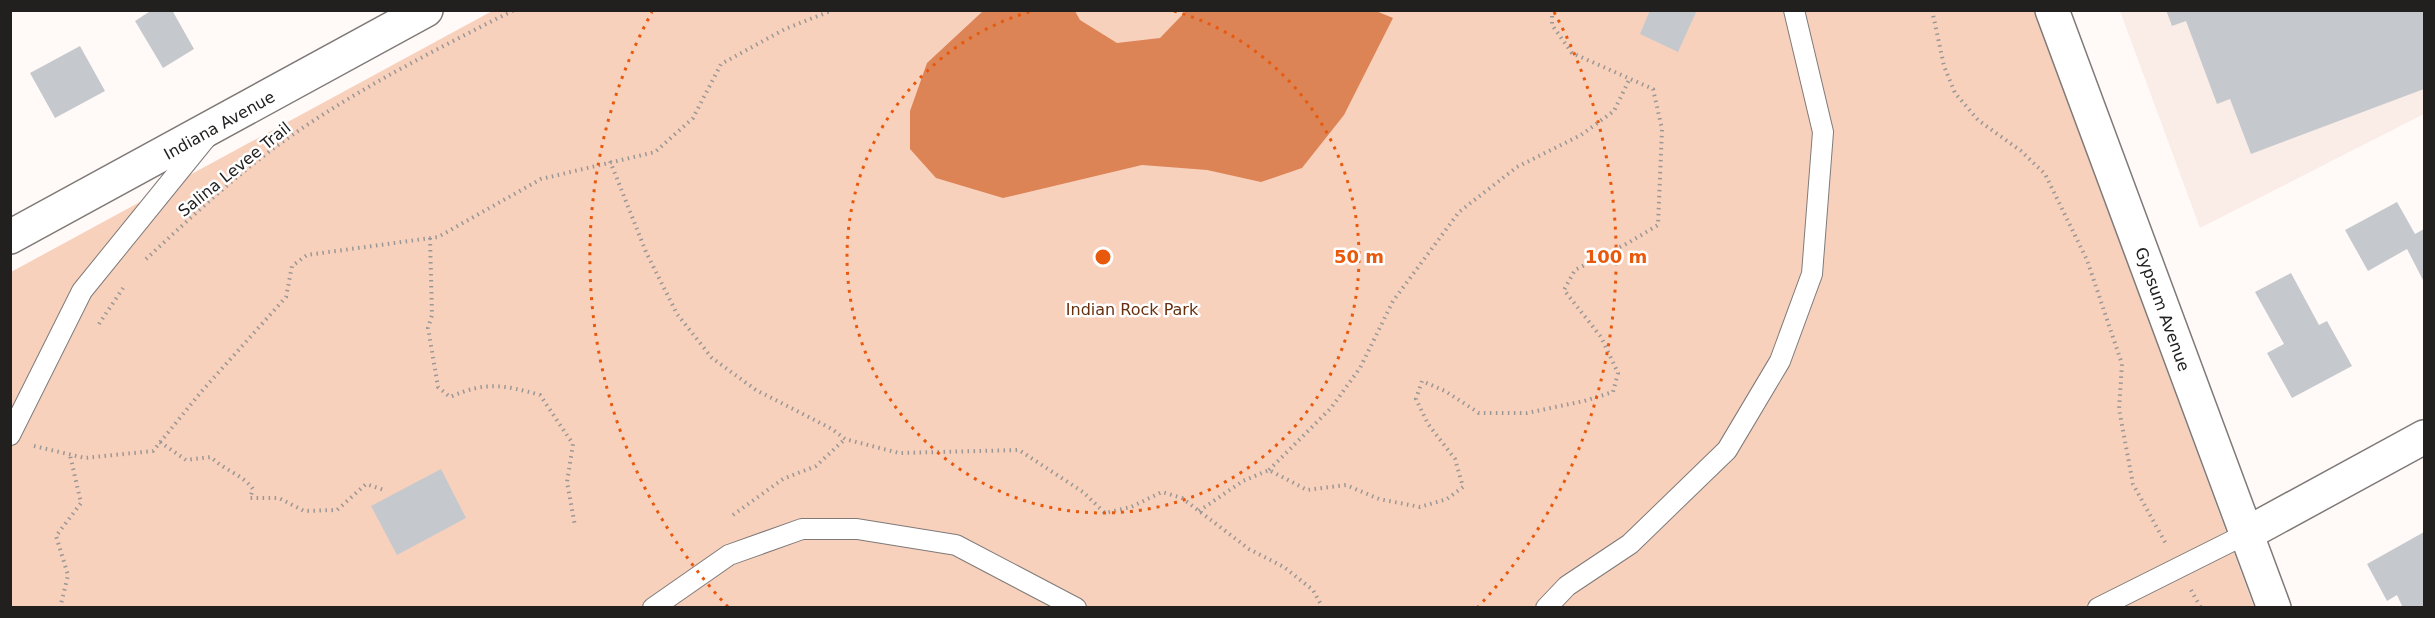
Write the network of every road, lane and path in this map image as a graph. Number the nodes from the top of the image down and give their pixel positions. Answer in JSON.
{"nodes":[{"id":1,"x":426,"y":10,"type":"edge"},
{"id":2,"x":514,"y":10,"type":"edge"},
{"id":3,"x":833,"y":10,"type":"edge"},
{"id":4,"x":1552,"y":10,"type":"edge"},
{"id":5,"x":1794,"y":10,"type":"edge"},
{"id":6,"x":1932,"y":10,"type":"edge"},
{"id":7,"x":2052,"y":10,"type":"edge"},
{"id":8,"x":1629,"y":80,"type":"junction"},
{"id":9,"x":214,"y":127,"type":"junction"},
{"id":10,"x":610,"y":161,"type":"junction"},
{"id":11,"x":10,"y":237,"type":"edge"},
{"id":12,"x":430,"y":238,"type":"junction"},
{"id":13,"x":145,"y":260,"type":"dead end"},
{"id":14,"x":124,"y":286,"type":"dead end"},
{"id":15,"x":98,"y":325,"type":"dead end"},
{"id":16,"x":10,"y":435,"type":"edge"},
{"id":17,"x":2424,"y":437,"type":"edge"},
{"id":18,"x":845,"y":439,"type":"junction"},
{"id":19,"x":160,"y":441,"type":"junction"},
{"id":20,"x":30,"y":445,"type":"dead end"},
{"id":21,"x":70,"y":455,"type":"junction"},
{"id":22,"x":1269,"y":470,"type":"junction"},
{"id":23,"x":384,"y":489,"type":"dead end"},
{"id":24,"x":1199,"y":511,"type":"junction"},
{"id":25,"x":734,"y":514,"type":"dead end"},
{"id":26,"x":575,"y":526,"type":"dead end"},
{"id":27,"x":2246,"y":534,"type":"junction"},
{"id":28,"x":2179,"y":567,"type":"junction"},
{"id":29,"x":60,"y":608,"type":"edge"},
{"id":30,"x":653,"y":608,"type":"edge"},
{"id":31,"x":1076,"y":608,"type":"edge"},
{"id":32,"x":1323,"y":608,"type":"edge"},
{"id":33,"x":1546,"y":608,"type":"edge"},
{"id":34,"x":2098,"y":608,"type":"edge"},
{"id":35,"x":2201,"y":608,"type":"edge"},
{"id":36,"x":2274,"y":608,"type":"edge"}],
"edges":[{"from":1,"to":9,"type":"street","name":"Indiana Avenue"},
{"from":2,"to":13,"type":"path","name":"Salina Levee Trail"},
{"from":3,"to":10,"type":"path"},
{"from":4,"to":8,"type":"path"},
{"from":5,"to":33,"type":"lane"},
{"from":6,"to":28,"type":"path"},
{"from":7,"to":27,"type":"street","name":"Gypsum Avenue"},
{"from":8,"to":22,"type":"path"},
{"from":8,"to":22,"type":"path"},
{"from":9,"to":11,"type":"street","name":"Indiana Avenue"},
{"from":9,"to":16,"type":"lane"},
{"from":10,"to":12,"type":"path"},
{"from":10,"to":18,"type":"path"},
{"from":12,"to":19,"type":"path"},
{"from":12,"to":26,"type":"path"},
{"from":14,"to":15,"type":"path"},
{"from":17,"to":27,"type":"street"},
{"from":18,"to":24,"type":"path"},
{"from":18,"to":25,"type":"path"},
{"from":19,"to":21,"type":"path"},
{"from":19,"to":23,"type":"path"},
{"from":20,"to":21,"type":"path"},
{"from":21,"to":29,"type":"path"},
{"from":22,"to":24,"type":"path"},
{"from":24,"to":32,"type":"path"},
{"from":27,"to":28,"type":"lane"},
{"from":27,"to":36,"type":"street","name":"Gypsum Avenue"},
{"from":28,"to":34,"type":"lane"},
{"from":28,"to":35,"type":"path"},
{"from":30,"to":31,"type":"lane"}]}
